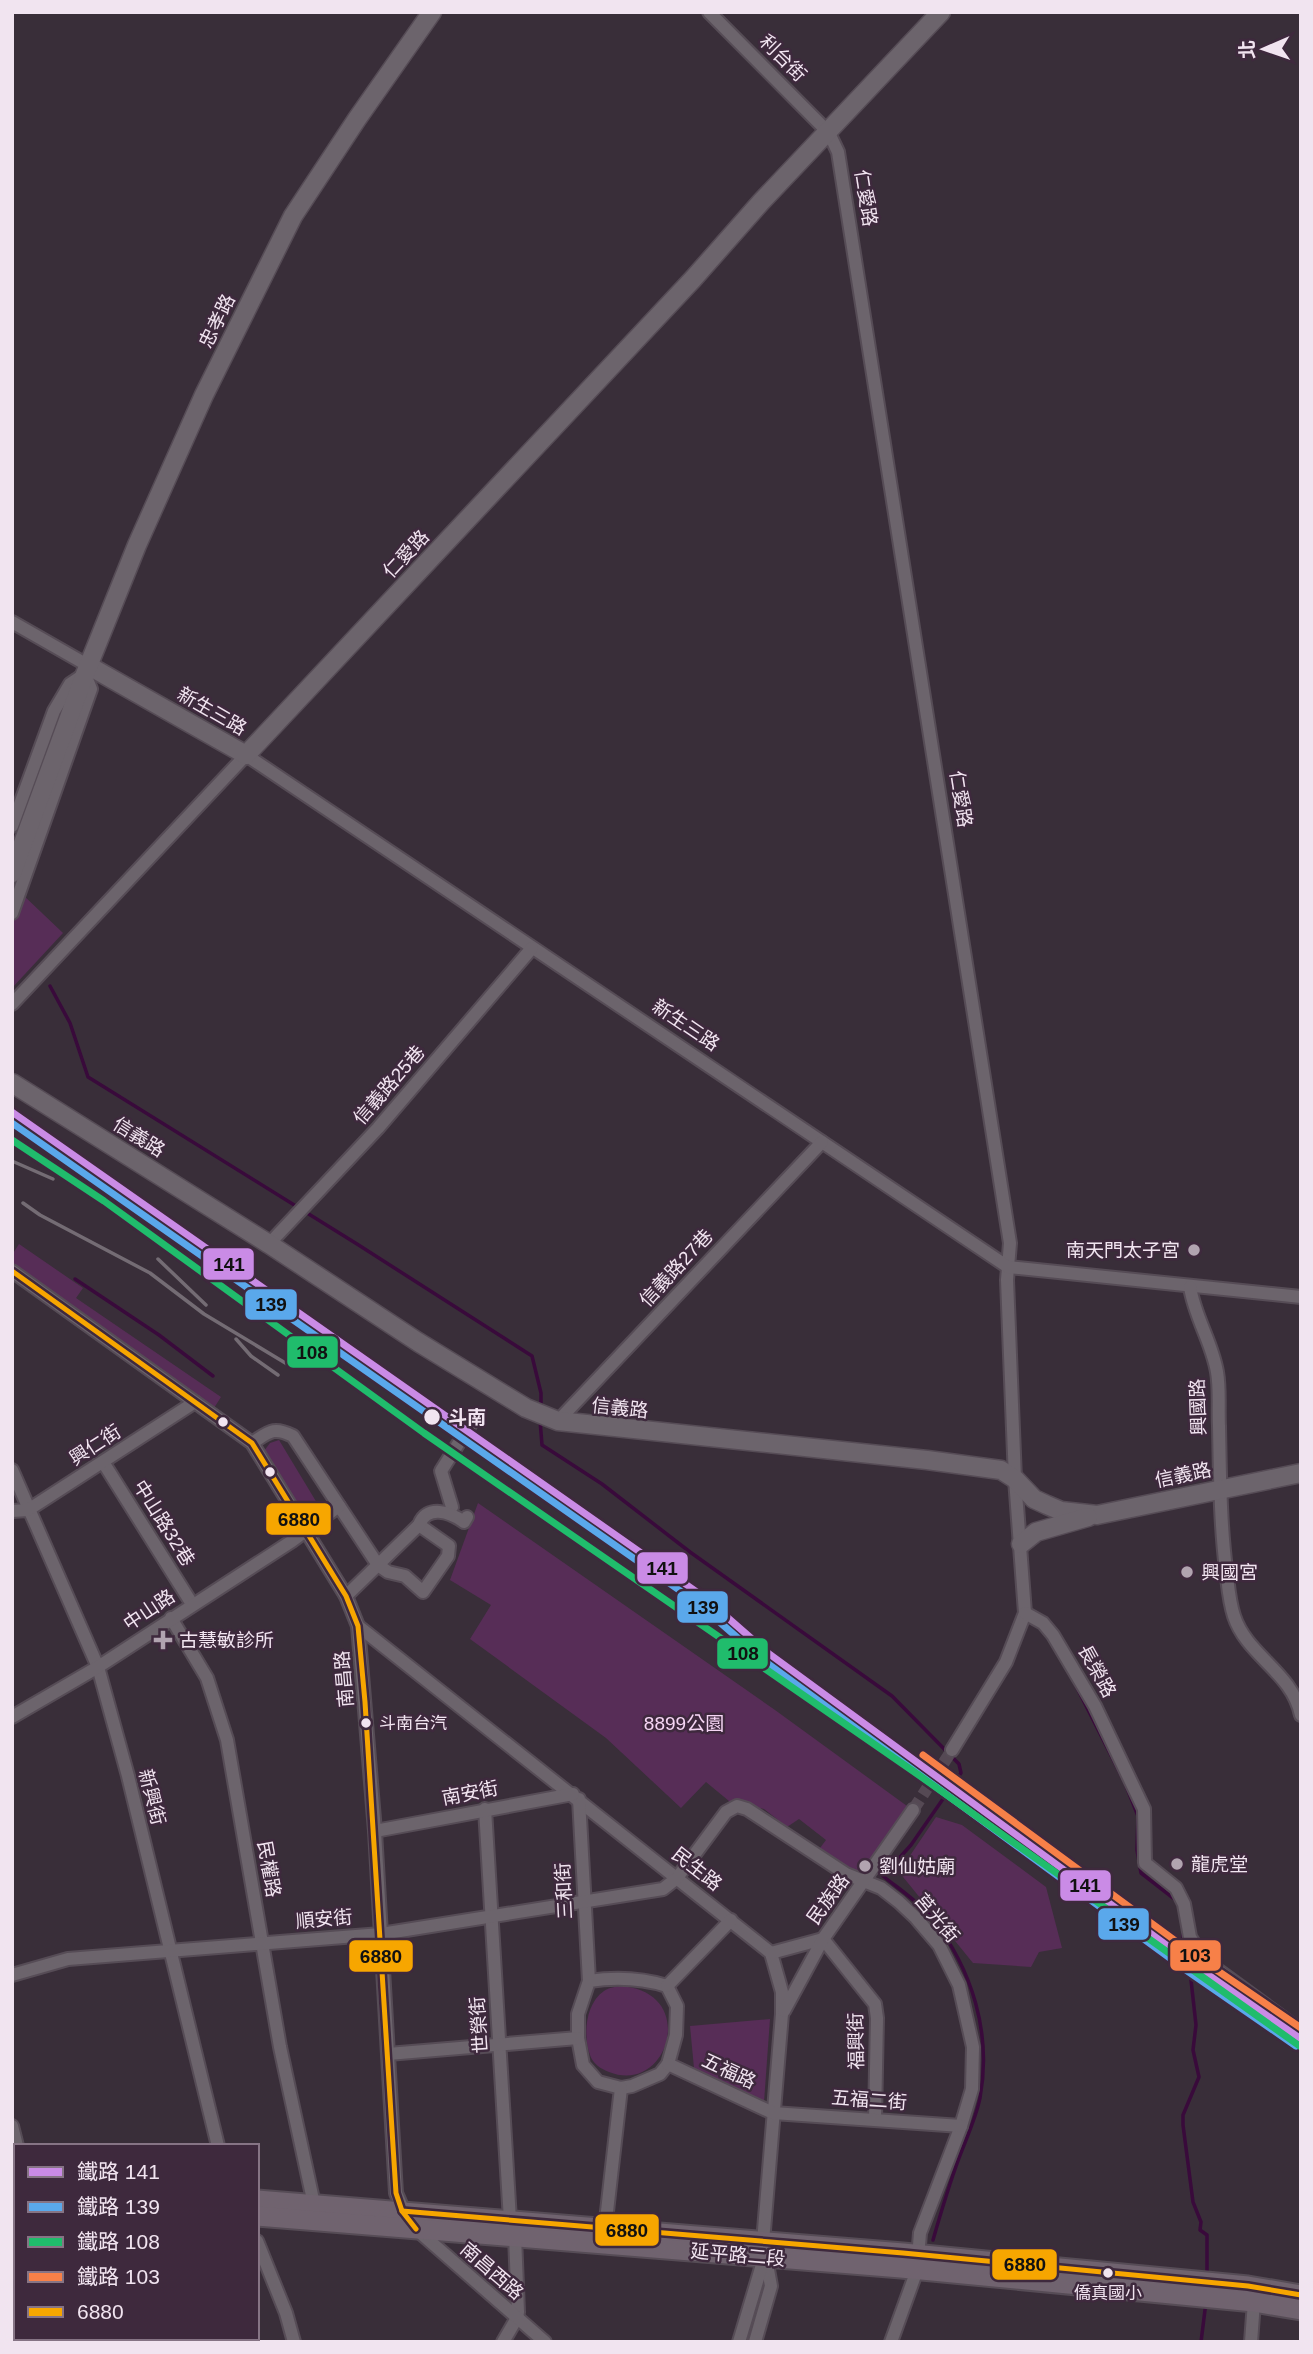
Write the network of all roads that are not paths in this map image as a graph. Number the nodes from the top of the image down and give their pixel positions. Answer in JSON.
{"nodes":[{"id":1,"x":432,"y":12,"type":"edge"},
{"id":2,"x":709,"y":12,"type":"edge"},
{"id":3,"x":942,"y":12,"type":"edge"},
{"id":4,"x":829,"y":133,"type":"junction"},
{"id":5,"x":12,"y":622,"type":"edge"},
{"id":6,"x":87,"y":670,"type":"junction"},
{"id":7,"x":246,"y":755,"type":"junction"},
{"id":8,"x":12,"y":826,"type":"edge"},
{"id":9,"x":12,"y":873,"type":"edge"},
{"id":10,"x":12,"y":913,"type":"edge"},
{"id":11,"x":532,"y":948,"type":"junction"},
{"id":12,"x":12,"y":1004,"type":"edge"},
{"id":13,"x":12,"y":1083,"type":"edge"},
{"id":14,"x":822,"y":1142,"type":"junction"},
{"id":15,"x":269,"y":1244,"type":"junction"},
{"id":16,"x":1009,"y":1267,"type":"junction"},
{"id":17,"x":12,"y":1272,"type":"edge"},
{"id":18,"x":1191,"y":1287,"type":"junction"},
{"id":19,"x":1301,"y":1297,"type":"edge"},
{"id":20,"x":195,"y":1402,"type":"junction"},
{"id":21,"x":558,"y":1421,"type":"junction"},
{"id":22,"x":472,"y":1422,"type":"dead end"},
{"id":23,"x":252,"y":1443,"type":"junction"},
{"id":24,"x":103,"y":1462,"type":"junction"},
{"id":25,"x":12,"y":1470,"type":"edge"},
{"id":26,"x":1301,"y":1473,"type":"edge"},
{"id":27,"x":1015,"y":1479,"type":"junction"},
{"id":28,"x":1220,"y":1488,"type":"junction"},
{"id":29,"x":339,"y":1507,"type":"junction"},
{"id":30,"x":452,"y":1507,"type":"dead end"},
{"id":31,"x":28,"y":1510,"type":"junction"},
{"id":32,"x":12,"y":1511,"type":"edge"},
{"id":33,"x":1097,"y":1514,"type":"junction"},
{"id":34,"x":467,"y":1517,"type":"dead end"},
{"id":35,"x":419,"y":1525,"type":"junction"},
{"id":36,"x":304,"y":1532,"type":"junction"},
{"id":37,"x":1021,"y":1544,"type":"junction"},
{"id":38,"x":378,"y":1565,"type":"junction"},
{"id":39,"x":346,"y":1596,"type":"junction"},
{"id":40,"x":192,"y":1604,"type":"junction"},
{"id":41,"x":1024,"y":1613,"type":"junction"},
{"id":42,"x":171,"y":1618,"type":"junction"},
{"id":43,"x":358,"y":1626,"type":"junction"},
{"id":44,"x":97,"y":1667,"type":"junction"},
{"id":45,"x":1301,"y":1715,"type":"edge"},
{"id":46,"x":12,"y":1717,"type":"edge"},
{"id":47,"x":952,"y":1750,"type":"tunnel mouth"},
{"id":48,"x":576,"y":1796,"type":"junction"},
{"id":49,"x":485,"y":1810,"type":"junction"},
{"id":50,"x":913,"y":1810,"type":"tunnel mouth"},
{"id":51,"x":375,"y":1831,"type":"junction"},
{"id":52,"x":677,"y":1878,"type":"junction"},
{"id":53,"x":865,"y":1881,"type":"junction"},
{"id":54,"x":584,"y":1902,"type":"junction"},
{"id":55,"x":490,"y":1917,"type":"junction"},
{"id":56,"x":731,"y":1920,"type":"junction"},
{"id":57,"x":381,"y":1934,"type":"junction"},
{"id":58,"x":823,"y":1939,"type":"junction"},
{"id":59,"x":262,"y":1944,"type":"junction"},
{"id":60,"x":169,"y":1950,"type":"junction"},
{"id":61,"x":771,"y":1953,"type":"junction"},
{"id":62,"x":12,"y":1975,"type":"edge"},
{"id":63,"x":589,"y":1981,"type":"junction"},
{"id":64,"x":667,"y":1986,"type":"junction"},
{"id":65,"x":782,"y":2014,"type":"junction"},
{"id":66,"x":1301,"y":2031,"type":"edge"},
{"id":67,"x":578,"y":2038,"type":"junction"},
{"id":68,"x":499,"y":2045,"type":"junction"},
{"id":69,"x":388,"y":2054,"type":"junction"},
{"id":70,"x":668,"y":2064,"type":"junction"},
{"id":71,"x":621,"y":2088,"type":"junction"},
{"id":72,"x":773,"y":2113,"type":"junction"},
{"id":73,"x":875,"y":2119,"type":"junction"},
{"id":74,"x":12,"y":2126,"type":"edge"},
{"id":75,"x":961,"y":2126,"type":"junction"},
{"id":76,"x":16,"y":2144,"type":"edge"},
{"id":77,"x":218,"y":2144,"type":"edge"},
{"id":78,"x":259,"y":2200,"type":"edge"},
{"id":79,"x":402,"y":2211,"type":"junction"},
{"id":80,"x":315,"y":2212,"type":"junction"},
{"id":81,"x":259,"y":2216,"type":"edge"},
{"id":82,"x":416,"y":2228,"type":"junction"},
{"id":83,"x":512,"y":2228,"type":"junction"},
{"id":84,"x":605,"y":2229,"type":"junction"},
{"id":85,"x":259,"y":2246,"type":"edge"},
{"id":86,"x":764,"y":2249,"type":"junction"},
{"id":87,"x":919,"y":2263,"type":"junction"},
{"id":88,"x":1301,"y":2295,"type":"edge"},
{"id":89,"x":1255,"y":2302,"type":"junction"},
{"id":90,"x":1301,"y":2310,"type":"edge"},
{"id":91,"x":517,"y":2318,"type":"junction"},
{"id":92,"x":294,"y":2342,"type":"edge"},
{"id":93,"x":503,"y":2342,"type":"edge"},
{"id":94,"x":545,"y":2342,"type":"edge"},
{"id":95,"x":739,"y":2342,"type":"edge"},
{"id":96,"x":755,"y":2342,"type":"edge"},
{"id":97,"x":891,"y":2342,"type":"edge"},
{"id":98,"x":1251,"y":2342,"type":"edge"}],
"edges":[{"from":1,"to":6,"type":"main road","name":"忠孝路"},
{"from":2,"to":4,"type":"street","name":"利台街"},
{"from":3,"to":4,"type":"main road","name":"仁愛路"},
{"from":4,"to":7,"type":"main road","name":"仁愛路"},
{"from":4,"to":16,"type":"street","name":"仁愛路"},
{"from":5,"to":6,"type":"street"},
{"from":6,"to":7,"type":"main road","name":"新生三路"},
{"from":6,"to":8,"type":"street","name":"忠孝路"},
{"from":6,"to":9,"type":"main road"},
{"from":6,"to":10,"type":"street","name":"忠孝路"},
{"from":7,"to":11,"type":"street","name":"新生三路"},
{"from":7,"to":12,"type":"street","name":"仁愛路"},
{"from":11,"to":14,"type":"street","name":"新生三路"},
{"from":11,"to":15,"type":"street","name":"信義路25巷"},
{"from":13,"to":15,"type":"main road","name":"信義路"},
{"from":14,"to":16,"type":"street","name":"新生三路"},
{"from":14,"to":21,"type":"street","name":"信義路27巷"},
{"from":15,"to":21,"type":"main road","name":"信義路"},
{"from":16,"to":18,"type":"street","name":"新生三路"},
{"from":16,"to":27,"type":"street"},
{"from":17,"to":20,"type":"street","name":"南昌路"},
{"from":18,"to":19,"type":"street","name":"新生三路"},
{"from":18,"to":28,"type":"street","name":"興國路"},
{"from":20,"to":23,"type":"street","name":"南昌路"},
{"from":20,"to":24,"type":"street","name":"興仁街"},
{"from":21,"to":27,"type":"main road","name":"信義路"},
{"from":22,"to":30,"type":"street"},
{"from":23,"to":29,"type":"street"},
{"from":23,"to":36,"type":"street","name":"南昌路"},
{"from":24,"to":31,"type":"street","name":"興仁街"},
{"from":24,"to":40,"type":"street","name":"中山路32巷"},
{"from":25,"to":31,"type":"street","name":"新興街"},
{"from":26,"to":28,"type":"main road","name":"信義路"},
{"from":27,"to":33,"type":"main road","name":"信義路"},
{"from":27,"to":37,"type":"street"},
{"from":28,"to":33,"type":"main road","name":"信義路"},
{"from":28,"to":45,"type":"street","name":"興國路"},
{"from":29,"to":36,"type":"street","name":"中山路"},
{"from":29,"to":38,"type":"street"},
{"from":31,"to":32,"type":"street","name":"興仁街"},
{"from":31,"to":44,"type":"street","name":"新興街"},
{"from":33,"to":37,"type":"main road"},
{"from":34,"to":35,"type":"street"},
{"from":35,"to":38,"type":"street"},
{"from":35,"to":38,"type":"street"},
{"from":36,"to":39,"type":"street","name":"南昌路"},
{"from":36,"to":40,"type":"street","name":"中山路"},
{"from":37,"to":41,"type":"street"},
{"from":38,"to":39,"type":"street"},
{"from":39,"to":43,"type":"street","name":"南昌路"},
{"from":40,"to":42,"type":"street","name":"中山路"},
{"from":41,"to":47,"type":"street"},
{"from":41,"to":66,"type":"street","name":"長榮路"},
{"from":42,"to":44,"type":"street","name":"中山路"},
{"from":42,"to":59,"type":"street","name":"民權路"},
{"from":43,"to":48,"type":"street","name":"民生路"},
{"from":43,"to":51,"type":"street","name":"南昌路"},
{"from":44,"to":46,"type":"street","name":"中山路"},
{"from":44,"to":60,"type":"street","name":"新興街"},
{"from":48,"to":49,"type":"street","name":"南安街"},
{"from":48,"to":52,"type":"street","name":"民生路"},
{"from":48,"to":54,"type":"street","name":"三和街"},
{"from":49,"to":51,"type":"street","name":"南安街"},
{"from":49,"to":55,"type":"street","name":"世榮街"},
{"from":50,"to":53,"type":"street","name":"民族路"},
{"from":51,"to":57,"type":"street","name":"南昌路"},
{"from":52,"to":53,"type":"street","name":"莒光街"},
{"from":52,"to":54,"type":"street","name":"順安街"},
{"from":52,"to":56,"type":"street","name":"民生路"},
{"from":53,"to":58,"type":"street","name":"民族路"},
{"from":53,"to":75,"type":"street","name":"莒光街"},
{"from":54,"to":55,"type":"street","name":"順安街"},
{"from":54,"to":63,"type":"street","name":"三和街"},
{"from":55,"to":57,"type":"street","name":"順安街"},
{"from":55,"to":68,"type":"street","name":"世榮街"},
{"from":56,"to":61,"type":"street","name":"民生路"},
{"from":56,"to":64,"type":"street"},
{"from":57,"to":59,"type":"street","name":"順安街"},
{"from":57,"to":69,"type":"street","name":"南昌路"},
{"from":58,"to":61,"type":"street"},
{"from":58,"to":65,"type":"street","name":"民族路"},
{"from":58,"to":73,"type":"street","name":"福興街"},
{"from":59,"to":60,"type":"street","name":"順安街"},
{"from":59,"to":80,"type":"street","name":"民權路"},
{"from":60,"to":62,"type":"street","name":"順安街"},
{"from":60,"to":77,"type":"street","name":"新興街"},
{"from":61,"to":65,"type":"street"},
{"from":63,"to":64,"type":"street"},
{"from":63,"to":67,"type":"street"},
{"from":64,"to":70,"type":"street"},
{"from":65,"to":72,"type":"street"},
{"from":67,"to":68,"type":"street"},
{"from":67,"to":71,"type":"street"},
{"from":68,"to":69,"type":"street"},
{"from":68,"to":83,"type":"street","name":"世榮街"},
{"from":69,"to":79,"type":"street","name":"南昌路"},
{"from":70,"to":71,"type":"street"},
{"from":70,"to":72,"type":"street","name":"五福路"},
{"from":71,"to":84,"type":"street"},
{"from":72,"to":73,"type":"street","name":"五福二街"},
{"from":72,"to":86,"type":"street"},
{"from":73,"to":75,"type":"street","name":"五福二街"},
{"from":74,"to":76,"type":"street"},
{"from":75,"to":87,"type":"street","name":"莒光街"},
{"from":78,"to":80,"type":"main road","name":"延平路二段"},
{"from":79,"to":80,"type":"main road","name":"延平路二段"},
{"from":79,"to":82,"type":"street","name":"南昌路"},
{"from":79,"to":83,"type":"main road","name":"延平路二段"},
{"from":80,"to":81,"type":"main road","name":"延平路二段"},
{"from":80,"to":82,"type":"main road","name":"延平路二段"},
{"from":82,"to":83,"type":"main road","name":"延平路二段"},
{"from":82,"to":91,"type":"street","name":"南昌西路"},
{"from":83,"to":84,"type":"main road","name":"延平路二段"},
{"from":83,"to":86,"type":"main road","name":"延平路二段"},
{"from":83,"to":91,"type":"street","name":"世榮街"},
{"from":84,"to":86,"type":"main road","name":"延平路二段"},
{"from":85,"to":92,"type":"street"},
{"from":86,"to":87,"type":"main road","name":"延平路二段"},
{"from":86,"to":95,"type":"street"},
{"from":86,"to":96,"type":"street"},
{"from":87,"to":88,"type":"main road","name":"延平路二段"},
{"from":87,"to":89,"type":"main road","name":"延平路二段"},
{"from":87,"to":97,"type":"street","name":"莒光街"},
{"from":89,"to":90,"type":"main road","name":"延平路二段"},
{"from":89,"to":98,"type":"street"},
{"from":91,"to":93,"type":"street"},
{"from":91,"to":94,"type":"street","name":"南昌西路"}]}
